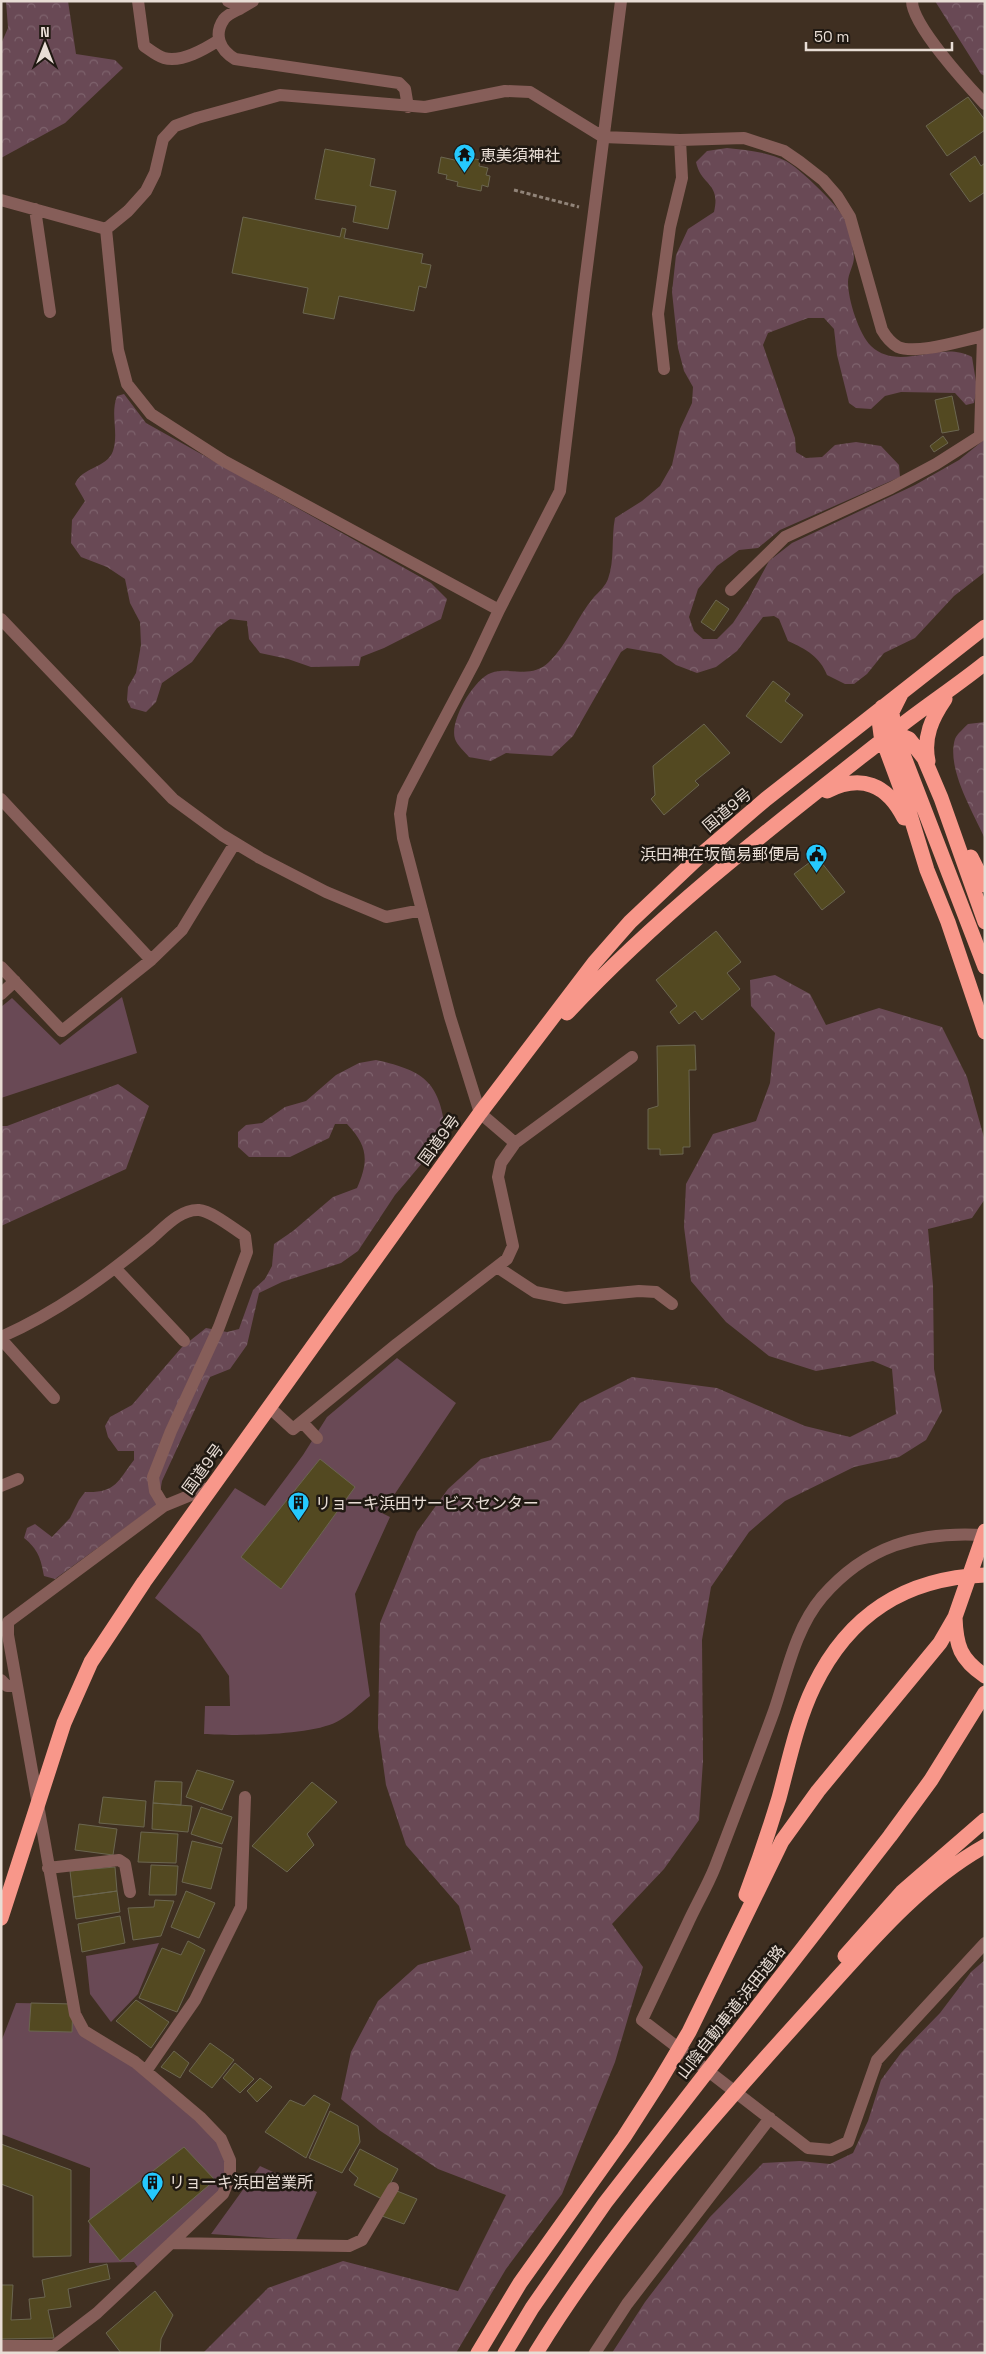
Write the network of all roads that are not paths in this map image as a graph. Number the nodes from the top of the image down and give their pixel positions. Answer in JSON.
{"nodes":[{"id":1,"x":138,"y":1,"type":"edge"},
{"id":2,"x":228,"y":1,"type":"edge"},
{"id":3,"x":253,"y":1,"type":"edge"},
{"id":4,"x":621,"y":1,"type":"edge"},
{"id":5,"x":912,"y":1,"type":"edge"},
{"id":6,"x":241,"y":8,"type":"junction"},
{"id":7,"x":219,"y":40,"type":"junction"},
{"id":8,"x":985,"y":104,"type":"edge"},
{"id":9,"x":408,"y":107,"type":"junction"},
{"id":10,"x":603,"y":137,"type":"junction"},
{"id":11,"x":680,"y":140,"type":"junction"},
{"id":12,"x":1,"y":200,"type":"edge"},
{"id":13,"x":36,"y":209,"type":"junction"},
{"id":14,"x":106,"y":230,"type":"junction"},
{"id":15,"x":50,"y":312,"type":"dead end"},
{"id":16,"x":984,"y":335,"type":"edge"},
{"id":17,"x":664,"y":368,"type":"dead end"},
{"id":18,"x":731,"y":590,"type":"dead end"},
{"id":19,"x":499,"y":610,"type":"junction"},
{"id":20,"x":1,"y":619,"type":"edge"},
{"id":21,"x":985,"y":627,"type":"edge"},
{"id":22,"x":985,"y":663,"type":"edge"},
{"id":23,"x":954,"y":688,"type":"junction"},
{"id":24,"x":903,"y":691,"type":"junction"},
{"id":25,"x":882,"y":707,"type":"junction"},
{"id":26,"x":885,"y":734,"type":"junction"},
{"id":27,"x":816,"y":760,"type":"junction"},
{"id":28,"x":930,"y":770,"type":"junction"},
{"id":29,"x":941,"y":798,"type":"junction"},
{"id":30,"x":1,"y":799,"type":"edge"},
{"id":31,"x":807,"y":802,"type":"junction"},
{"id":32,"x":235,"y":843,"type":"junction"},
{"id":33,"x":927,"y":870,"type":"junction"},
{"id":34,"x":985,"y":886,"type":"edge"},
{"id":35,"x":422,"y":910,"type":"junction"},
{"id":36,"x":985,"y":922,"type":"edge"},
{"id":37,"x":151,"y":960,"type":"junction"},
{"id":38,"x":1,"y":966,"type":"edge"},
{"id":39,"x":985,"y":967,"type":"edge"},
{"id":40,"x":15,"y":981,"type":"junction"},
{"id":41,"x":1,"y":994,"type":"edge"},
{"id":42,"x":985,"y":1032,"type":"edge"},
{"id":43,"x":632,"y":1057,"type":"dead end"},
{"id":44,"x":506,"y":1078,"type":"junction"},
{"id":45,"x":480,"y":1113,"type":"junction"},
{"id":46,"x":515,"y":1143,"type":"junction"},
{"id":47,"x":497,"y":1267,"type":"junction"},
{"id":48,"x":116,"y":1269,"type":"junction"},
{"id":49,"x":672,"y":1304,"type":"dead end"},
{"id":50,"x":1,"y":1338,"type":"edge"},
{"id":51,"x":184,"y":1341,"type":"dead end"},
{"id":52,"x":54,"y":1398,"type":"dead end"},
{"id":53,"x":269,"y":1407,"type":"junction"},
{"id":54,"x":302,"y":1422,"type":"junction"},
{"id":55,"x":317,"y":1438,"type":"dead end"},
{"id":56,"x":18,"y":1479,"type":"dead end"},
{"id":57,"x":1,"y":1486,"type":"edge"},
{"id":58,"x":213,"y":1486,"type":"junction"},
{"id":59,"x":164,"y":1506,"type":"junction"},
{"id":60,"x":984,"y":1533,"type":"edge"},
{"id":61,"x":985,"y":1576,"type":"edge"},
{"id":62,"x":955,"y":1618,"type":"junction"},
{"id":63,"x":985,"y":1676,"type":"edge"},
{"id":64,"x":1,"y":1680,"type":"edge"},
{"id":65,"x":16,"y":1686,"type":"junction"},
{"id":66,"x":985,"y":1693,"type":"edge"},
{"id":67,"x":245,"y":1797,"type":"dead end"},
{"id":68,"x":37,"y":1808,"type":"junction"},
{"id":69,"x":985,"y":1820,"type":"edge"},
{"id":70,"x":985,"y":1846,"type":"edge"},
{"id":71,"x":48,"y":1868,"type":"junction"},
{"id":72,"x":130,"y":1892,"type":"dead end"},
{"id":73,"x":1,"y":1918,"type":"edge"},
{"id":74,"x":985,"y":1943,"type":"edge"},
{"id":75,"x":716,"y":1976,"type":"junction"},
{"id":76,"x":771,"y":2052,"type":"junction"},
{"id":77,"x":146,"y":2071,"type":"junction"},
{"id":78,"x":765,"y":2114,"type":"junction"},
{"id":79,"x":393,"y":2188,"type":"dead end"},
{"id":80,"x":172,"y":2243,"type":"junction"},
{"id":81,"x":1,"y":2346,"type":"edge"},
{"id":82,"x":478,"y":2353,"type":"edge"},
{"id":83,"x":505,"y":2353,"type":"edge"},
{"id":84,"x":536,"y":2353,"type":"edge"},
{"id":85,"x":595,"y":2353,"type":"edge"}],
"edges":[{"from":1,"to":7,"type":"street"},
{"from":2,"to":6,"type":"street"},
{"from":3,"to":6,"type":"street"},
{"from":4,"to":10,"type":"street"},
{"from":5,"to":8,"type":"street"},
{"from":6,"to":7,"type":"street"},
{"from":7,"to":9,"type":"street"},
{"from":9,"to":10,"type":"street"},
{"from":9,"to":14,"type":"street"},
{"from":10,"to":11,"type":"street"},
{"from":10,"to":19,"type":"street"},
{"from":11,"to":16,"type":"street"},
{"from":11,"to":17,"type":"street"},
{"from":12,"to":13,"type":"street"},
{"from":13,"to":14,"type":"street"},
{"from":13,"to":15,"type":"street"},
{"from":14,"to":19,"type":"street"},
{"from":16,"to":18,"type":"street"},
{"from":19,"to":35,"type":"street"},
{"from":20,"to":32,"type":"street"},
{"from":21,"to":24,"type":"highway","name":"国道9号"},
{"from":22,"to":23,"type":"highway","name":"国道9号"},
{"from":23,"to":26,"type":"highway","name":"国道9号"},
{"from":23,"to":28,"type":"highway"},
{"from":24,"to":25,"type":"highway","name":"国道9号"},
{"from":24,"to":26,"type":"highway"},
{"from":25,"to":26,"type":"highway"},
{"from":25,"to":27,"type":"highway","name":"国道9号"},
{"from":26,"to":27,"type":"highway"},
{"from":26,"to":28,"type":"highway"},
{"from":26,"to":31,"type":"highway","name":"国道9号"},
{"from":26,"to":33,"type":"highway"},
{"from":26,"to":39,"type":"highway"},
{"from":27,"to":44,"type":"highway","name":"国道9号"},
{"from":28,"to":29,"type":"highway"},
{"from":29,"to":34,"type":"highway"},
{"from":29,"to":36,"type":"highway"},
{"from":30,"to":37,"type":"street"},
{"from":31,"to":33,"type":"highway"},
{"from":31,"to":44,"type":"highway","name":"国道9号"},
{"from":32,"to":35,"type":"street"},
{"from":32,"to":37,"type":"street"},
{"from":33,"to":42,"type":"highway"},
{"from":35,"to":45,"type":"street"},
{"from":37,"to":40,"type":"street"},
{"from":38,"to":40,"type":"street"},
{"from":40,"to":41,"type":"street"},
{"from":43,"to":46,"type":"street"},
{"from":44,"to":45,"type":"highway","name":"国道9号"},
{"from":45,"to":46,"type":"street"},
{"from":45,"to":53,"type":"highway","name":"国道9号"},
{"from":46,"to":47,"type":"street"},
{"from":47,"to":49,"type":"street"},
{"from":47,"to":54,"type":"street"},
{"from":48,"to":50,"type":"street"},
{"from":48,"to":51,"type":"street"},
{"from":48,"to":59,"type":"street"},
{"from":50,"to":52,"type":"street"},
{"from":53,"to":54,"type":"street"},
{"from":53,"to":58,"type":"highway","name":"国道9号"},
{"from":54,"to":55,"type":"street"},
{"from":56,"to":57,"type":"street"},
{"from":58,"to":59,"type":"street"},
{"from":58,"to":68,"type":"highway","name":"国道9号"},
{"from":59,"to":65,"type":"street"},
{"from":60,"to":62,"type":"highway"},
{"from":60,"to":78,"type":"street"},
{"from":61,"to":75,"type":"highway"},
{"from":62,"to":63,"type":"highway"},
{"from":62,"to":75,"type":"highway"},
{"from":64,"to":65,"type":"street"},
{"from":65,"to":68,"type":"street"},
{"from":66,"to":83,"type":"highway","name":"山陰自動車道;浜田道路"},
{"from":67,"to":77,"type":"street"},
{"from":68,"to":71,"type":"street"},
{"from":68,"to":73,"type":"highway","name":"国道9号"},
{"from":69,"to":76,"type":"highway"},
{"from":70,"to":76,"type":"highway"},
{"from":71,"to":72,"type":"street"},
{"from":71,"to":77,"type":"street"},
{"from":74,"to":78,"type":"street"},
{"from":75,"to":82,"type":"highway"},
{"from":76,"to":84,"type":"highway"},
{"from":77,"to":80,"type":"street"},
{"from":78,"to":85,"type":"street"},
{"from":79,"to":80,"type":"street"},
{"from":80,"to":81,"type":"street"}]}
